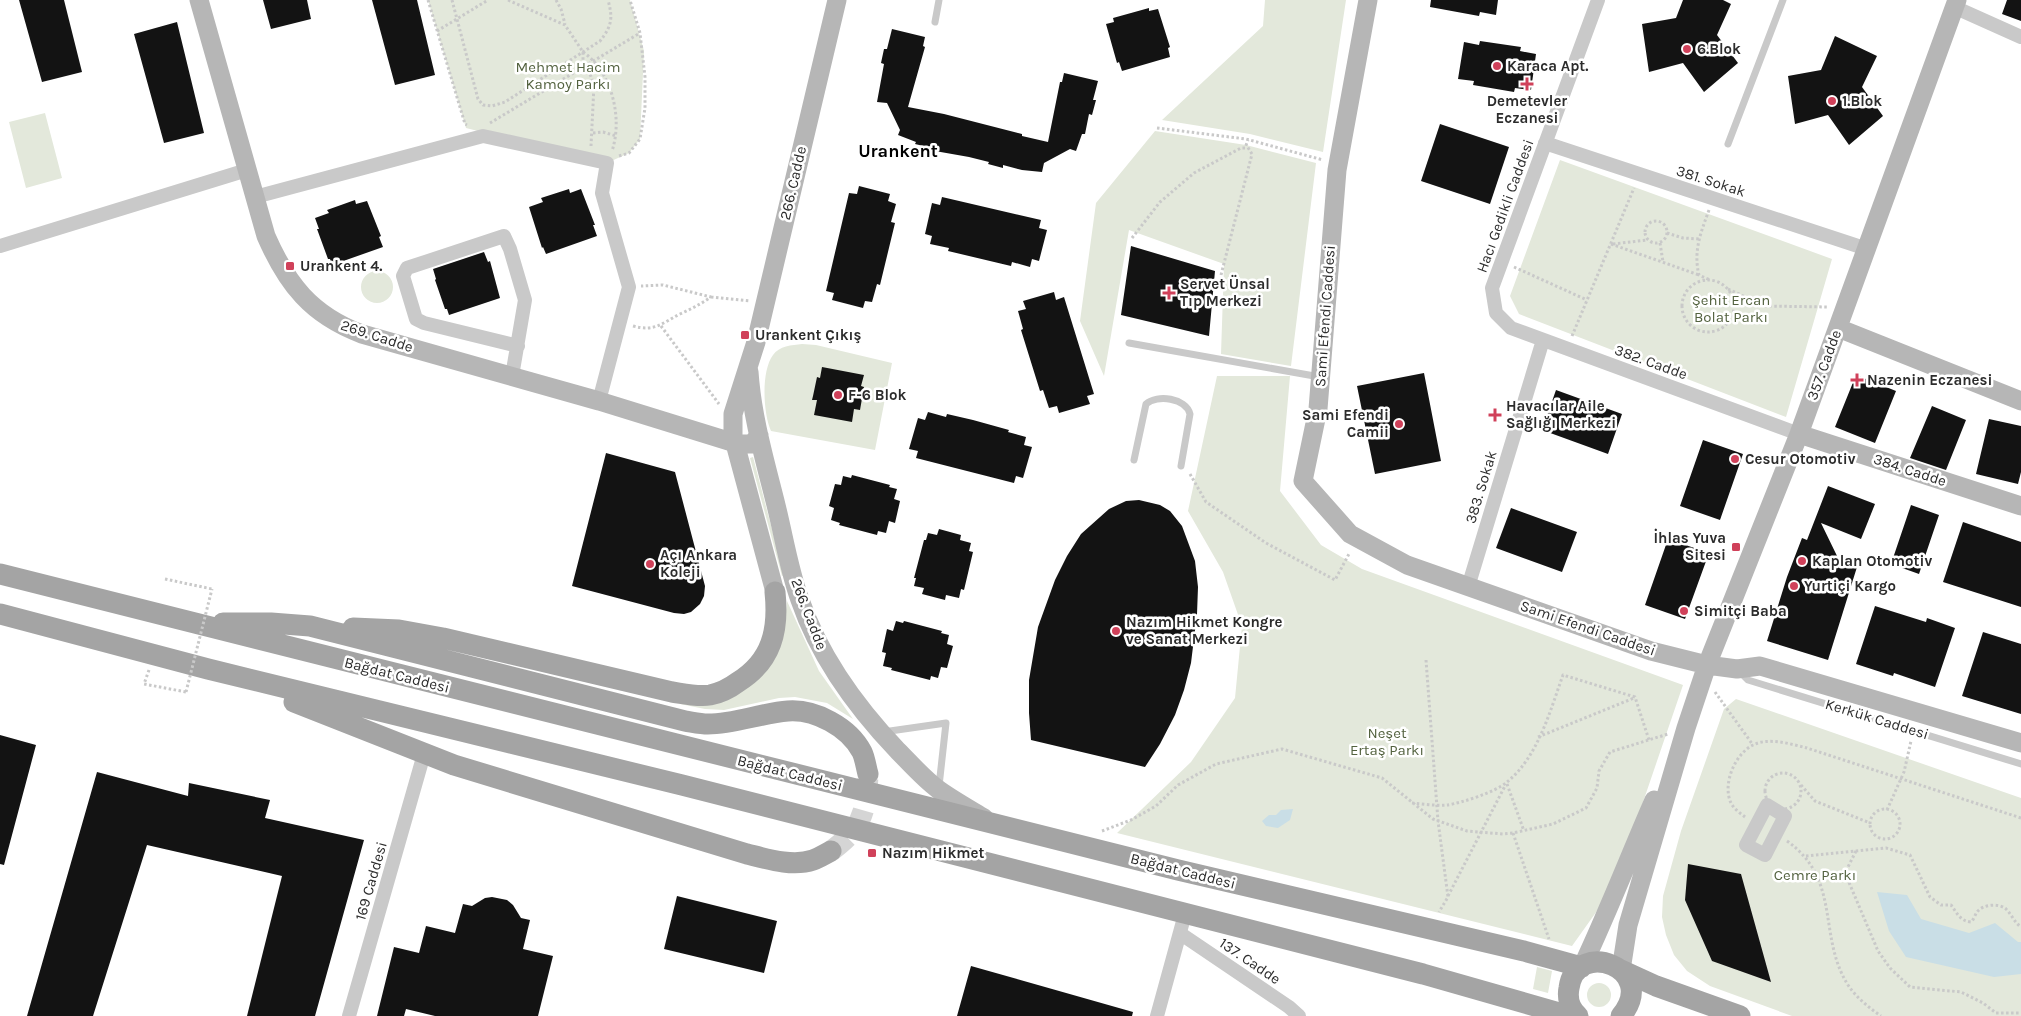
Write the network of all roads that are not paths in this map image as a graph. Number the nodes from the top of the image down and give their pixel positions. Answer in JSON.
{"nodes":[{"id":1,"x":199,"y":0,"type":"edge"},
{"id":2,"x":837,"y":0,"type":"edge"},
{"id":3,"x":939,"y":0,"type":"edge"},
{"id":4,"x":1368,"y":0,"type":"edge"},
{"id":5,"x":1598,"y":0,"type":"edge"},
{"id":6,"x":1783,"y":0,"type":"edge"},
{"id":7,"x":1956,"y":4,"type":"edge"},
{"id":8,"x":935,"y":22,"type":"dead end"},
{"id":9,"x":2021,"y":37,"type":"edge"},
{"id":10,"x":1545,"y":143,"type":"junction"},
{"id":11,"x":1728,"y":144,"type":"dead end"},
{"id":12,"x":247,"y":170,"type":"junction"},
{"id":13,"x":254,"y":197,"type":"junction"},
{"id":14,"x":0,"y":246,"type":"edge"},
{"id":15,"x":1866,"y":249,"type":"junction"},
{"id":16,"x":1496,"y":313,"type":"joint"},
{"id":17,"x":1838,"y":328,"type":"junction"},
{"id":18,"x":1543,"y":340,"type":"junction"},
{"id":19,"x":1129,"y":343,"type":"dead end"},
{"id":20,"x":518,"y":346,"type":"junction"},
{"id":21,"x":749,"y":366,"type":"junction"},
{"id":22,"x":512,"y":376,"type":"junction"},
{"id":23,"x":1321,"y":377,"type":"junction"},
{"id":24,"x":599,"y":401,"type":"junction"},
{"id":25,"x":2021,"y":401,"type":"edge"},
{"id":26,"x":732,"y":422,"type":"junction"},
{"id":27,"x":757,"y":429,"type":"junction"},
{"id":28,"x":705,"y":433,"type":"junction"},
{"id":29,"x":1799,"y":434,"type":"junction"},
{"id":30,"x":735,"y":442,"type":"junction"},
{"id":31,"x":1134,"y":460,"type":"dead end"},
{"id":32,"x":1182,"y":466,"type":"dead end"},
{"id":33,"x":2021,"y":506,"type":"edge"},
{"id":34,"x":0,"y":574,"type":"edge"},
{"id":35,"x":1468,"y":587,"type":"junction"},
{"id":36,"x":775,"y":592,"type":"joint"},
{"id":37,"x":0,"y":614,"type":"edge"},
{"id":38,"x":200,"y":625,"type":"junction"},
{"id":39,"x":310,"y":626,"type":"junction"},
{"id":40,"x":1736,"y":669,"type":"junction"},
{"id":41,"x":208,"y":670,"type":"junction"},
{"id":42,"x":1705,"y":670,"type":"junction"},
{"id":43,"x":1686,"y":728,"type":"junction"},
{"id":44,"x":880,"y":732,"type":"junction"},
{"id":45,"x":2021,"y":743,"type":"edge"},
{"id":46,"x":424,"y":754,"type":"junction"},
{"id":47,"x":2021,"y":764,"type":"edge"},
{"id":48,"x":868,"y":774,"type":"tunnel mouth"},
{"id":49,"x":939,"y":790,"type":"junction"},
{"id":50,"x":994,"y":824,"type":"junction"},
{"id":51,"x":831,"y":851,"type":"tunnel mouth"},
{"id":52,"x":1185,"y":914,"type":"junction"},
{"id":53,"x":1180,"y":934,"type":"junction"},
{"id":54,"x":1582,"y":967,"type":"junction"},
{"id":55,"x":1621,"y":970,"type":"junction"},
{"id":56,"x":349,"y":1016,"type":"edge"},
{"id":57,"x":1157,"y":1016,"type":"edge"},
{"id":58,"x":1299,"y":1016,"type":"edge"},
{"id":59,"x":1570,"y":1016,"type":"edge"},
{"id":60,"x":1578,"y":1016,"type":"edge"},
{"id":61,"x":1621,"y":1016,"type":"edge"},
{"id":62,"x":1740,"y":1016,"type":"edge"}],
"edges":[{"from":1,"to":12,"type":"main road","name":"269. Cadde"},
{"from":2,"to":21,"type":"main road","name":"266. Cadde"},
{"from":3,"to":8,"type":"lane"},
{"from":4,"to":23,"type":"main road","name":"Sami Efendi Caddesi"},
{"from":5,"to":10,"type":"street","name":"Hacı Gedikli Caddesi"},
{"from":6,"to":11,"type":"lane"},
{"from":7,"to":9,"type":"street"},
{"from":7,"to":15,"type":"main road","name":"357. Cadde"},
{"from":10,"to":15,"type":"street","name":"381. Sokak"},
{"from":10,"to":16,"type":"street","name":"Hacı Gedikli Caddesi"},
{"from":12,"to":13,"type":"main road","name":"269. Cadde"},
{"from":12,"to":14,"type":"street"},
{"from":13,"to":22,"type":"main road","name":"269. Cadde"},
{"from":13,"to":24,"type":"street"},
{"from":15,"to":17,"type":"main road","name":"357. Cadde"},
{"from":16,"to":18,"type":"street","name":"382. Cadde"},
{"from":17,"to":25,"type":"main road"},
{"from":17,"to":29,"type":"main road","name":"357. Cadde"},
{"from":18,"to":29,"type":"street","name":"382. Cadde"},
{"from":18,"to":35,"type":"street","name":"383. Sokak"},
{"from":19,"to":23,"type":"lane"},
{"from":20,"to":20,"type":"street"},
{"from":20,"to":22,"type":"street"},
{"from":21,"to":26,"type":"main road","name":"266. Cadde"},
{"from":21,"to":27,"type":"main road","name":"266. Cadde"},
{"from":22,"to":24,"type":"main road","name":"269. Cadde"},
{"from":23,"to":35,"type":"main road","name":"Sami Efendi Caddesi"},
{"from":24,"to":28,"type":"main road","name":"269. Cadde"},
{"from":26,"to":27,"type":"main road"},
{"from":26,"to":28,"type":"main road"},
{"from":26,"to":30,"type":"main road","name":"266. Cadde"},
{"from":27,"to":30,"type":"main road"},
{"from":27,"to":44,"type":"main road","name":"266. Cadde"},
{"from":28,"to":30,"type":"main road","name":"269. Cadde"},
{"from":29,"to":33,"type":"main road","name":"384. Cadde"},
{"from":29,"to":42,"type":"main road","name":"357. Cadde"},
{"from":30,"to":36,"type":"main road","name":"266. Cadde"},
{"from":31,"to":32,"type":"lane"},
{"from":34,"to":38,"type":"main road","name":"Bağdat Caddesi"},
{"from":35,"to":42,"type":"main road","name":"Sami Efendi Caddesi"},
{"from":36,"to":39,"type":"main road"},
{"from":37,"to":41,"type":"main road"},
{"from":38,"to":39,"type":"main road"},
{"from":38,"to":50,"type":"main road","name":"Bağdat Caddesi"},
{"from":39,"to":48,"type":"main road"},
{"from":40,"to":42,"type":"main road","name":"Kerkük Caddesi"},
{"from":40,"to":45,"type":"main road","name":"Kerkük Caddesi"},
{"from":40,"to":47,"type":"lane","name":"Kerkük Caddesi"},
{"from":41,"to":46,"type":"main road"},
{"from":41,"to":52,"type":"main road"},
{"from":42,"to":43,"type":"main road","name":"357. Cadde"},
{"from":43,"to":54,"type":"main road"},
{"from":43,"to":55,"type":"main road"},
{"from":44,"to":49,"type":"main road","name":"266. Cadde"},
{"from":44,"to":49,"type":"lane"},
{"from":46,"to":51,"type":"main road"},
{"from":46,"to":56,"type":"street","name":"169 Caddesi"},
{"from":49,"to":50,"type":"main road","name":"266. Cadde"},
{"from":50,"to":54,"type":"main road","name":"Bağdat Caddesi"},
{"from":52,"to":53,"type":"street"},
{"from":52,"to":59,"type":"main road"},
{"from":53,"to":57,"type":"street"},
{"from":53,"to":58,"type":"street","name":"137. Cadde"},
{"from":54,"to":55,"type":"main road","name":"Bağdat Caddesi"},
{"from":54,"to":60,"type":"main road"},
{"from":55,"to":61,"type":"main road"},
{"from":55,"to":62,"type":"main road","name":"Bağdat Caddesi"}]}
